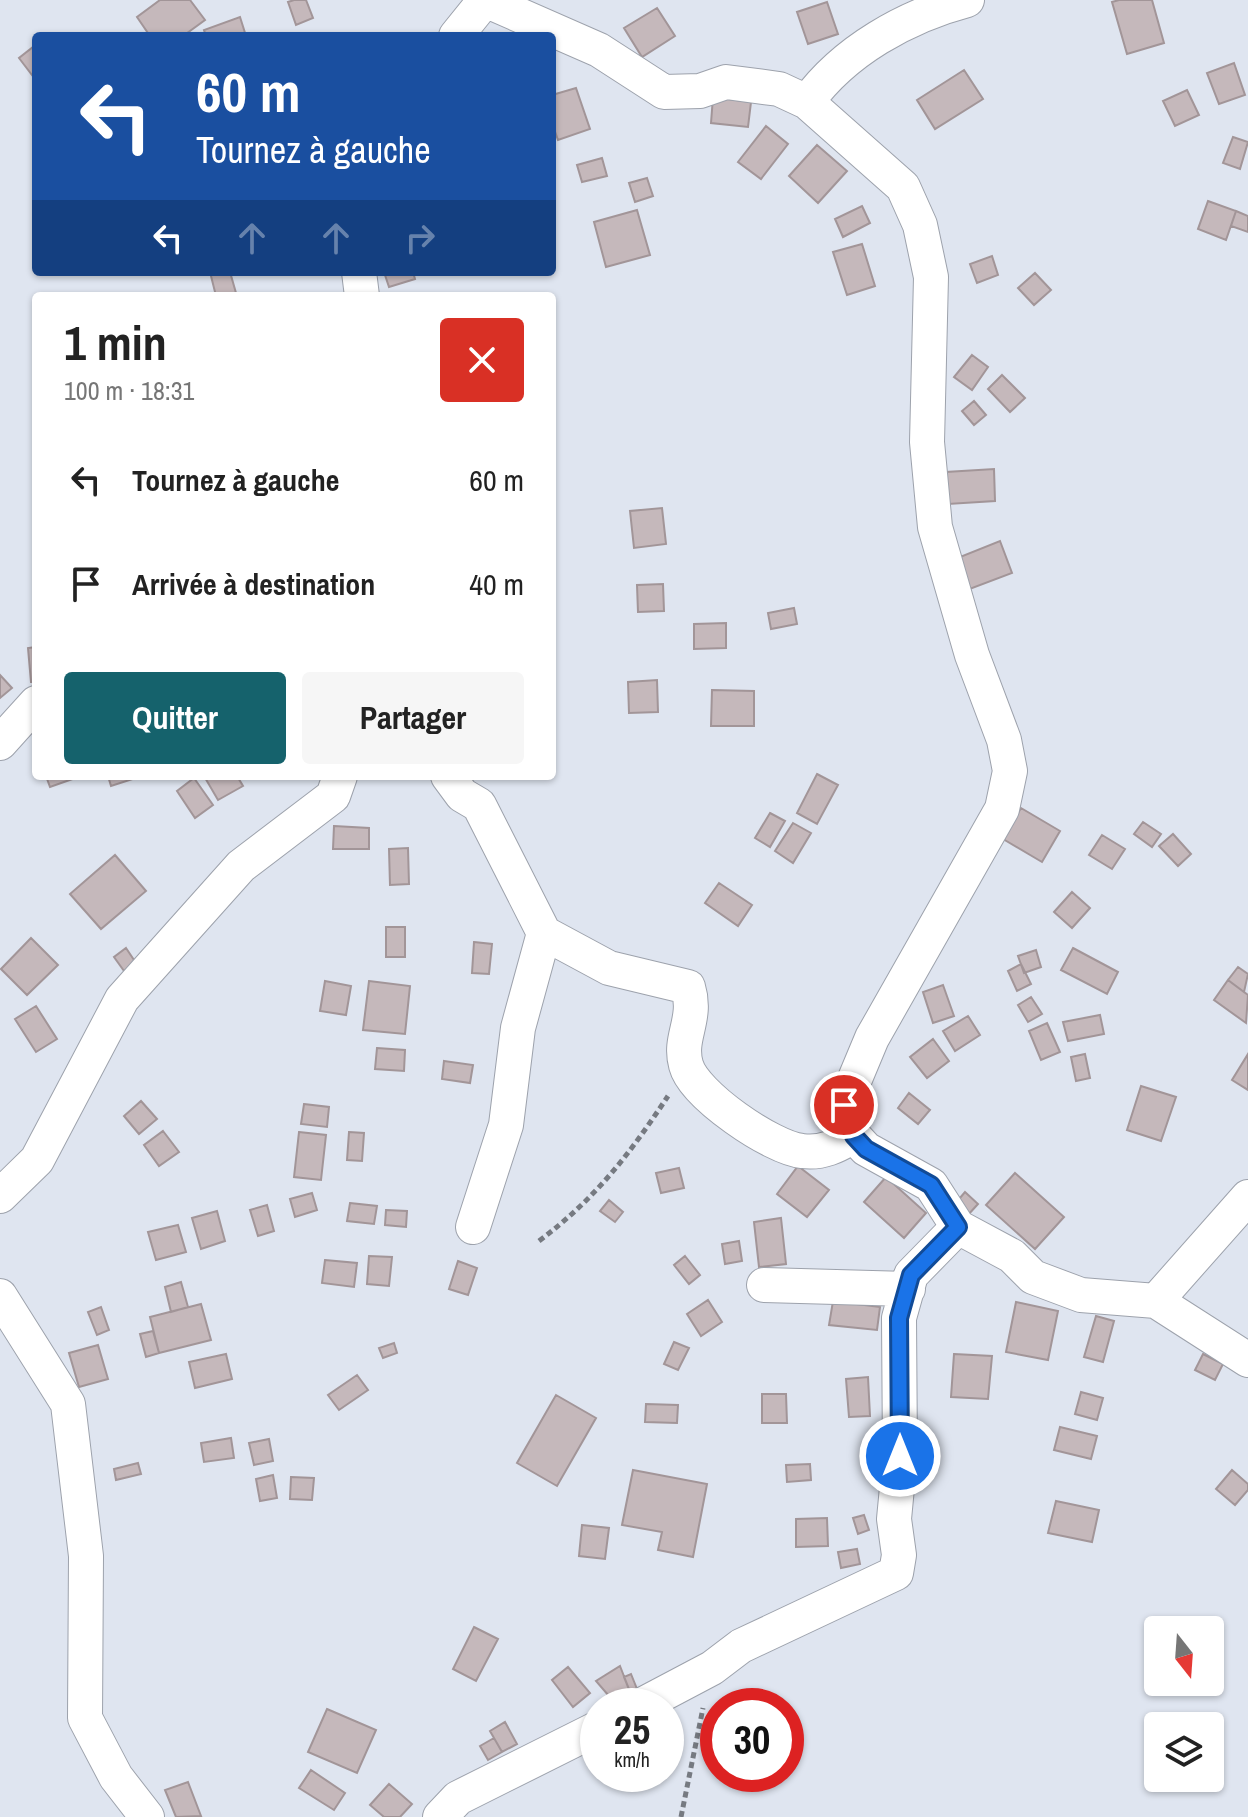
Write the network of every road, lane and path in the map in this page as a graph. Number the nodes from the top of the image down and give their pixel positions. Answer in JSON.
{"nodes":[{"id":1,"x":485,"y":0,"type":"edge"},
{"id":2,"x":967,"y":0,"type":"edge"},
{"id":3,"x":459,"y":32,"type":"edge"},
{"id":4,"x":807,"y":102,"type":"junction"},
{"id":5,"x":32,"y":707,"type":"edge"},
{"id":6,"x":0,"y":743,"type":"edge"},
{"id":7,"x":339,"y":780,"type":"edge"},
{"id":8,"x":451,"y":780,"type":"edge"},
{"id":9,"x":544,"y":933,"type":"junction"},
{"id":10,"x":686,"y":1068,"type":"junction"},
{"id":11,"x":854,"y":1136,"type":"junction"},
{"id":12,"x":0,"y":1196,"type":"edge"},
{"id":13,"x":1248,"y":1197,"type":"edge"},
{"id":14,"x":473,"y":1227,"type":"dead end"},
{"id":15,"x":958,"y":1227,"type":"junction"},
{"id":16,"x":539,"y":1241,"type":"dead end"},
{"id":17,"x":764,"y":1285,"type":"dead end"},
{"id":18,"x":908,"y":1289,"type":"junction"},
{"id":19,"x":0,"y":1296,"type":"edge"},
{"id":20,"x":1156,"y":1301,"type":"junction"},
{"id":21,"x":1248,"y":1360,"type":"edge"},
{"id":22,"x":712,"y":1668,"type":"junction"},
{"id":23,"x":674,"y":1688,"type":"edge"},
{"id":24,"x":580,"y":1737,"type":"edge"},
{"id":25,"x":147,"y":1817,"type":"edge"},
{"id":26,"x":440,"y":1817,"type":"edge"},
{"id":27,"x":681,"y":1817,"type":"edge"}],
"edges":[{"from":1,"to":3,"type":"street"},
{"from":1,"to":4,"type":"street"},
{"from":2,"to":4,"type":"street"},
{"from":4,"to":11,"type":"street"},
{"from":5,"to":6,"type":"street"},
{"from":7,"to":12,"type":"street"},
{"from":8,"to":9,"type":"street"},
{"from":9,"to":10,"type":"street"},
{"from":9,"to":14,"type":"street"},
{"from":10,"to":11,"type":"street"},
{"from":10,"to":16,"type":"path"},
{"from":11,"to":15,"type":"street"},
{"from":13,"to":20,"type":"street"},
{"from":15,"to":18,"type":"street"},
{"from":15,"to":20,"type":"street"},
{"from":17,"to":18,"type":"street"},
{"from":18,"to":22,"type":"street"},
{"from":19,"to":25,"type":"street"},
{"from":20,"to":21,"type":"street"},
{"from":22,"to":23,"type":"street"},
{"from":22,"to":27,"type":"path"},
{"from":24,"to":26,"type":"street"}]}
